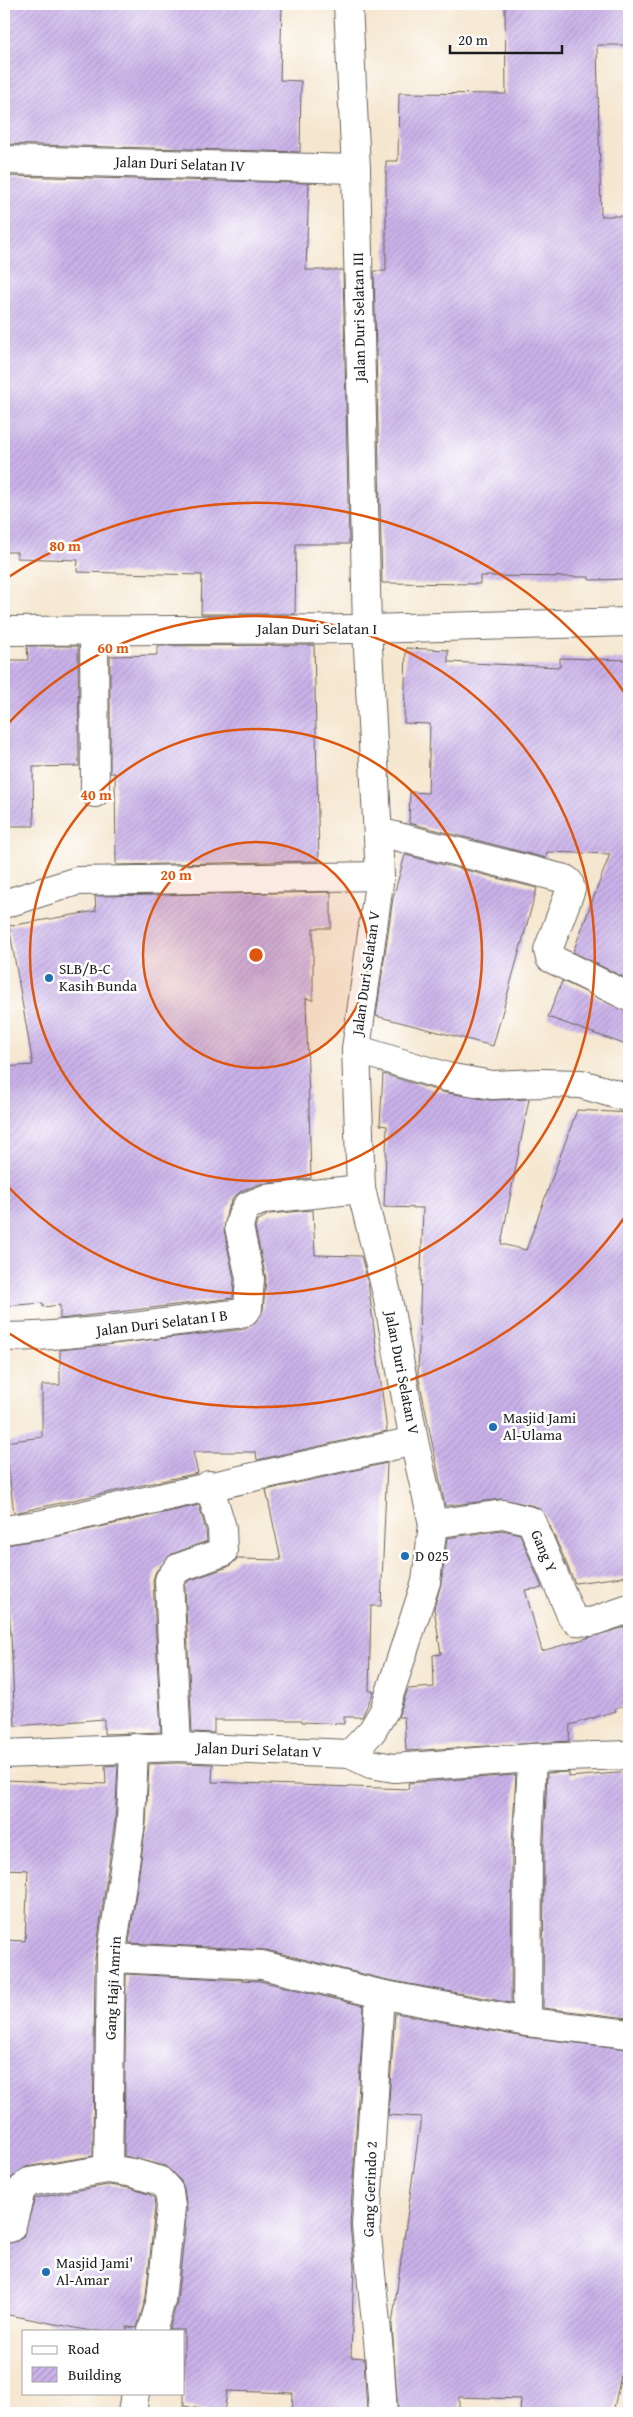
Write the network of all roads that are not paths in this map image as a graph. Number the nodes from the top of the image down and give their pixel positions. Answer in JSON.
{"nodes":[{"id":1,"x":348,"y":4,"type":"edge"},
{"id":2,"x":4,"y":160,"type":"edge"},
{"id":3,"x":356,"y":169,"type":"junction"},
{"id":4,"x":629,"y":622,"type":"edge"},
{"id":5,"x":366,"y":629,"type":"junction"},
{"id":6,"x":94,"y":630,"type":"junction"},
{"id":7,"x":4,"y":631,"type":"edge"},
{"id":8,"x":95,"y":793,"type":"dead end"},
{"id":9,"x":379,"y":832,"type":"junction"},
{"id":10,"x":380,"y":876,"type":"junction"},
{"id":11,"x":4,"y":904,"type":"edge"},
{"id":12,"x":629,"y":997,"type":"edge"},
{"id":13,"x":356,"y":1049,"type":"junction"},
{"id":14,"x":629,"y":1098,"type":"edge"},
{"id":15,"x":361,"y":1189,"type":"junction"},
{"id":16,"x":4,"y":1338,"type":"edge"},
{"id":17,"x":414,"y":1441,"type":"junction"},
{"id":18,"x":209,"y":1485,"type":"junction"},
{"id":19,"x":433,"y":1524,"type":"junction"},
{"id":20,"x":4,"y":1530,"type":"edge"},
{"id":21,"x":629,"y":1609,"type":"edge"},
{"id":22,"x":177,"y":1747,"type":"junction"},
{"id":23,"x":134,"y":1748,"type":"junction"},
{"id":24,"x":4,"y":1754,"type":"edge"},
{"id":25,"x":350,"y":1754,"type":"junction"},
{"id":26,"x":629,"y":1755,"type":"edge"},
{"id":27,"x":532,"y":1758,"type":"junction"},
{"id":28,"x":112,"y":1958,"type":"junction"},
{"id":29,"x":380,"y":1994,"type":"junction"},
{"id":30,"x":527,"y":2022,"type":"junction"},
{"id":31,"x":629,"y":2034,"type":"edge"},
{"id":32,"x":108,"y":2169,"type":"junction"},
{"id":33,"x":4,"y":2229,"type":"edge"},
{"id":34,"x":152,"y":2330,"type":"edge"},
{"id":35,"x":135,"y":2394,"type":"edge"},
{"id":36,"x":132,"y":2413,"type":"edge"},
{"id":37,"x":382,"y":2413,"type":"edge"}],
"edges":[{"from":1,"to":3,"type":"street","name":"Jalan Duri Selatan III"},
{"from":2,"to":3,"type":"street","name":"Jalan Duri Selatan IV"},
{"from":3,"to":5,"type":"street","name":"Jalan Duri Selatan III"},
{"from":4,"to":5,"type":"street","name":"Jalan Duri Selatan I"},
{"from":5,"to":6,"type":"street","name":"Jalan Duri Selatan I"},
{"from":5,"to":9,"type":"street","name":"Jalan Duri Selatan V"},
{"from":6,"to":7,"type":"street","name":"Jalan Duri Selatan I"},
{"from":6,"to":8,"type":"street"},
{"from":9,"to":10,"type":"street","name":"Jalan Duri Selatan V"},
{"from":9,"to":12,"type":"street"},
{"from":10,"to":11,"type":"street"},
{"from":10,"to":13,"type":"street","name":"Jalan Duri Selatan V"},
{"from":13,"to":14,"type":"street"},
{"from":13,"to":15,"type":"street","name":"Jalan Duri Selatan V"},
{"from":15,"to":16,"type":"street","name":"Jalan Duri Selatan I B"},
{"from":15,"to":17,"type":"street","name":"Jalan Duri Selatan V"},
{"from":17,"to":18,"type":"street"},
{"from":17,"to":19,"type":"street","name":"Jalan Duri Selatan V"},
{"from":18,"to":20,"type":"street"},
{"from":18,"to":22,"type":"street"},
{"from":19,"to":21,"type":"street","name":"Gang Y"},
{"from":19,"to":25,"type":"street","name":"Jalan Duri Selatan V"},
{"from":22,"to":23,"type":"street","name":"Jalan Duri Selatan V"},
{"from":22,"to":25,"type":"street","name":"Jalan Duri Selatan V"},
{"from":23,"to":24,"type":"street","name":"Jalan Duri Selatan V"},
{"from":23,"to":28,"type":"street","name":"Gang Haji Amrin"},
{"from":25,"to":27,"type":"street"},
{"from":26,"to":27,"type":"street"},
{"from":27,"to":30,"type":"street"},
{"from":28,"to":29,"type":"street"},
{"from":28,"to":32,"type":"street","name":"Gang Haji Amrin"},
{"from":29,"to":30,"type":"street"},
{"from":29,"to":37,"type":"street","name":"Gang Gerindo 2"},
{"from":30,"to":31,"type":"street"},
{"from":32,"to":33,"type":"street"},
{"from":32,"to":34,"type":"street"},
{"from":35,"to":36,"type":"street"}]}
